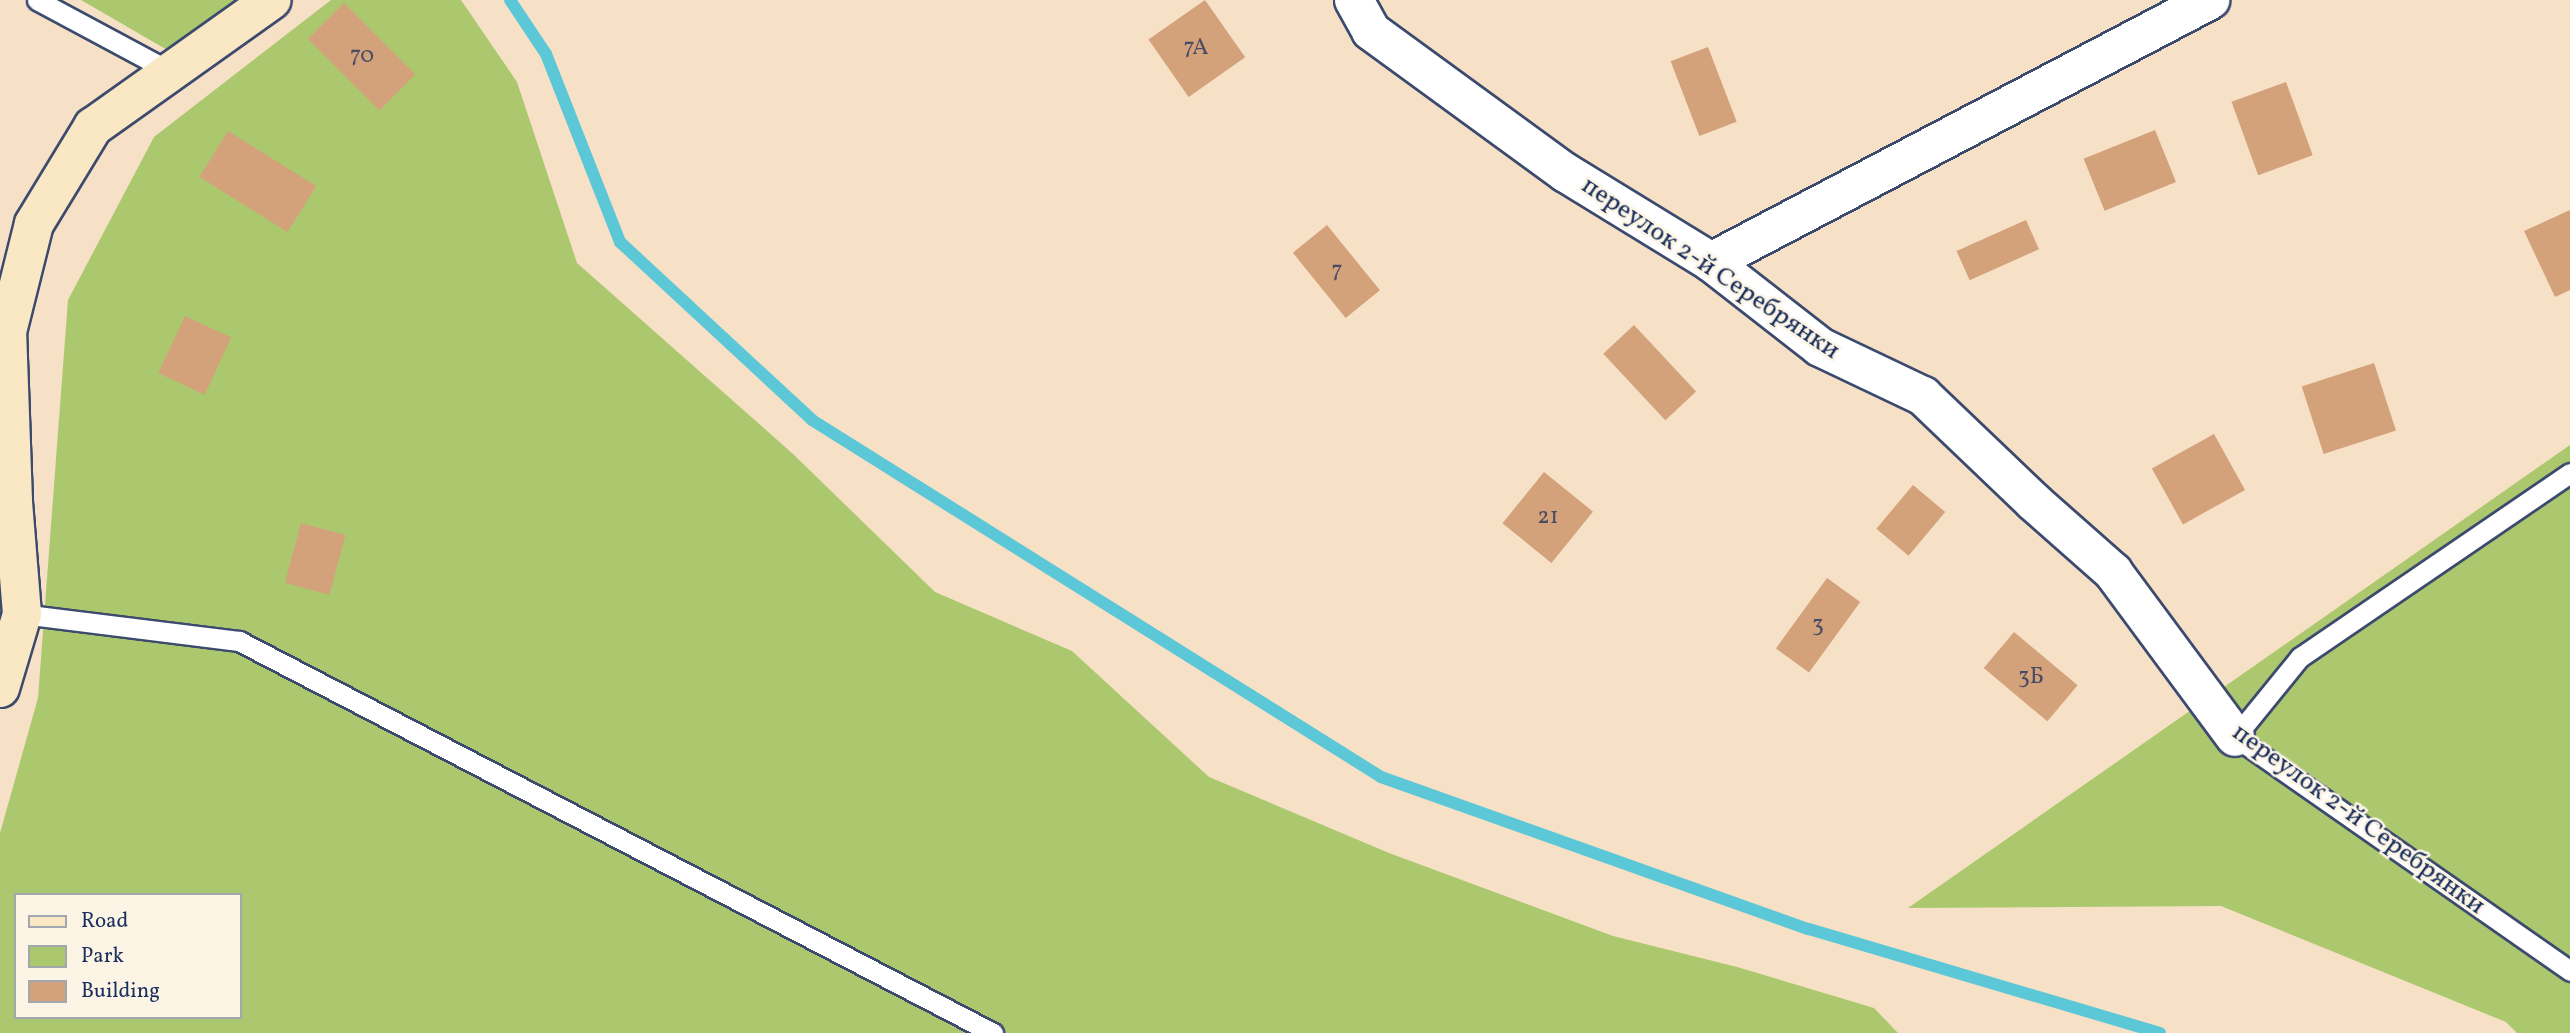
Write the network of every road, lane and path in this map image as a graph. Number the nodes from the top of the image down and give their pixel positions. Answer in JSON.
{"nodes":[{"id":1,"x":37,"y":0,"type":"edge"},
{"id":2,"x":271,"y":0,"type":"edge"},
{"id":3,"x":1353,"y":0,"type":"edge"},
{"id":4,"x":2210,"y":0,"type":"edge"},
{"id":5,"x":171,"y":72,"type":"junction"},
{"id":6,"x":1711,"y":262,"type":"junction"},
{"id":7,"x":2570,"y":473,"type":"edge"},
{"id":8,"x":22,"y":614,"type":"junction"},
{"id":9,"x":0,"y":688,"type":"edge"},
{"id":10,"x":2235,"y":737,"type":"junction"},
{"id":11,"x":2570,"y":971,"type":"edge"},
{"id":12,"x":993,"y":1033,"type":"edge"}],
"edges":[{"from":1,"to":5,"type":"lane"},
{"from":2,"to":5,"type":"street"},
{"from":3,"to":6,"type":"street","name":"переулок 2-й Серебрянки"},
{"from":4,"to":6,"type":"street"},
{"from":5,"to":8,"type":"street"},
{"from":6,"to":10,"type":"street","name":"переулок 2-й Серебрянки"},
{"from":7,"to":10,"type":"lane"},
{"from":8,"to":9,"type":"street"},
{"from":8,"to":12,"type":"lane"},
{"from":10,"to":11,"type":"lane","name":"переулок 2-й Серебрянки"}]}
